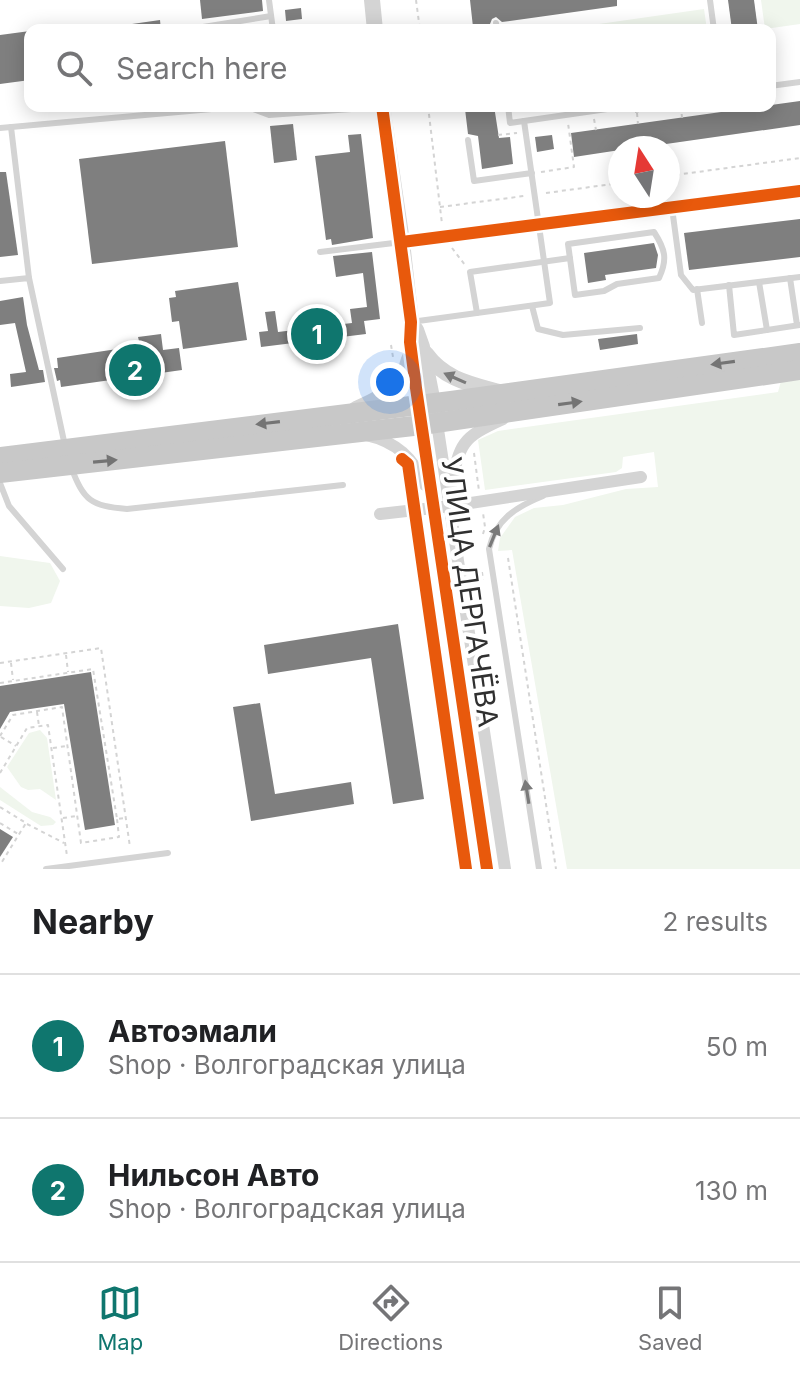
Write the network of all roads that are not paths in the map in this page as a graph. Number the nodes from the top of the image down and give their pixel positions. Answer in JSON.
{"nodes":[{"id":1,"x":269,"y":0,"type":"edge"},
{"id":2,"x":372,"y":0,"type":"edge"},
{"id":3,"x":710,"y":0,"type":"edge"},
{"id":4,"x":271,"y":16,"type":"junction"},
{"id":5,"x":222,"y":24,"type":"edge"},
{"id":6,"x":272,"y":24,"type":"edge"},
{"id":7,"x":374,"y":24,"type":"edge"},
{"id":8,"x":713,"y":24,"type":"edge"},
{"id":9,"x":800,"y":82,"type":"edge"},
{"id":10,"x":776,"y":85,"type":"edge"},
{"id":11,"x":178,"y":112,"type":"edge"},
{"id":12,"x":261,"y":112,"type":"edge"},
{"id":13,"x":307,"y":112,"type":"edge"},
{"id":14,"x":383,"y":112,"type":"edge"},
{"id":15,"x":509,"y":112,"type":"edge"},
{"id":16,"x":586,"y":112,"type":"edge"},
{"id":17,"x":524,"y":121,"type":"junction"},
{"id":18,"x":11,"y":127,"type":"junction"},
{"id":19,"x":0,"y":128,"type":"edge"},
{"id":20,"x":468,"y":140,"type":"dead end"},
{"id":21,"x":532,"y":173,"type":"junction"},
{"id":22,"x":800,"y":191,"type":"edge"},
{"id":23,"x":680,"y":207,"type":"edge"},
{"id":24,"x":672,"y":208,"type":"joint"},
{"id":25,"x":539,"y":225,"type":"junction"},
{"id":26,"x":402,"y":242,"type":"junction"},
{"id":27,"x":320,"y":252,"type":"dead end"},
{"id":28,"x":570,"y":258,"type":"junction"},
{"id":29,"x":544,"y":261,"type":"junction"},
{"id":30,"x":800,"y":277,"type":"edge"},
{"id":31,"x":29,"y":278,"type":"junction"},
{"id":32,"x":790,"y":278,"type":"junction"},
{"id":33,"x":0,"y":281,"type":"edge"},
{"id":34,"x":759,"y":282,"type":"junction"},
{"id":35,"x":729,"y":285,"type":"junction"},
{"id":36,"x":697,"y":289,"type":"junction"},
{"id":37,"x":532,"y":306,"type":"junction"},
{"id":38,"x":477,"y":313,"type":"junction"},
{"id":39,"x":411,"y":322,"type":"junction"},
{"id":40,"x":702,"y":323,"type":"dead end"},
{"id":41,"x":798,"y":325,"type":"edge"},
{"id":42,"x":640,"y":328,"type":"dead end"},
{"id":43,"x":767,"y":330,"type":"junction"},
{"id":44,"x":416,"y":348,"type":"junction"},
{"id":45,"x":800,"y":353,"type":"edge"},
{"id":46,"x":800,"y":370,"type":"edge"},
{"id":47,"x":500,"y":393,"type":"junction"},
{"id":48,"x":521,"y":410,"type":"junction"},
{"id":49,"x":428,"y":414,"type":"junction"},
{"id":50,"x":344,"y":424,"type":"junction"},
{"id":51,"x":68,"y":456,"type":"junction"},
{"id":52,"x":0,"y":457,"type":"edge"},
{"id":53,"x":0,"y":473,"type":"edge"},
{"id":54,"x":641,"y":477,"type":"dead end"},
{"id":55,"x":0,"y":483,"type":"edge"},
{"id":56,"x":343,"y":485,"type":"dead end"},
{"id":57,"x":559,"y":489,"type":"junction"},
{"id":58,"x":450,"y":500,"type":"junction"},
{"id":59,"x":432,"y":504,"type":"junction"},
{"id":60,"x":380,"y":514,"type":"dead end"},
{"id":61,"x":63,"y":569,"type":"dead end"},
{"id":62,"x":168,"y":853,"type":"dead end"},
{"id":63,"x":46,"y":869,"type":"edge"},
{"id":64,"x":487,"y":869,"type":"edge"},
{"id":65,"x":505,"y":869,"type":"edge"},
{"id":66,"x":539,"y":869,"type":"edge"}],
"edges":[{"from":1,"to":4,"type":"lane"},
{"from":2,"to":7,"type":"street"},
{"from":3,"to":8,"type":"lane"},
{"from":4,"to":5,"type":"lane"},
{"from":4,"to":6,"type":"lane"},
{"from":9,"to":10,"type":"lane"},
{"from":11,"to":18,"type":"lane"},
{"from":12,"to":13,"type":"lane"},
{"from":14,"to":26,"type":"street","name":"УЛИЦА ДЕРГАЧЁВА"},
{"from":15,"to":17,"type":"lane"},
{"from":16,"to":17,"type":"lane"},
{"from":17,"to":21,"type":"lane"},
{"from":18,"to":19,"type":"lane"},
{"from":18,"to":31,"type":"lane"},
{"from":20,"to":21,"type":"lane"},
{"from":21,"to":25,"type":"lane"},
{"from":22,"to":23,"type":"street"},
{"from":24,"to":25,"type":"street"},
{"from":24,"to":36,"type":"lane"},
{"from":25,"to":26,"type":"street"},
{"from":25,"to":29,"type":"lane"},
{"from":26,"to":27,"type":"lane"},
{"from":26,"to":39,"type":"street","name":"УЛИЦА ДЕРГАЧЁВА"},
{"from":28,"to":28,"type":"lane"},
{"from":28,"to":29,"type":"lane"},
{"from":29,"to":37,"type":"lane"},
{"from":29,"to":38,"type":"lane"},
{"from":30,"to":32,"type":"lane"},
{"from":31,"to":33,"type":"lane"},
{"from":31,"to":51,"type":"lane"},
{"from":32,"to":34,"type":"lane"},
{"from":32,"to":41,"type":"lane"},
{"from":34,"to":35,"type":"lane"},
{"from":34,"to":43,"type":"lane"},
{"from":35,"to":36,"type":"lane"},
{"from":35,"to":43,"type":"lane"},
{"from":36,"to":40,"type":"lane"},
{"from":37,"to":38,"type":"lane"},
{"from":37,"to":42,"type":"lane"},
{"from":38,"to":39,"type":"lane"},
{"from":39,"to":44,"type":"street","name":"УЛИЦА ДЕРГАЧЁВА"},
{"from":41,"to":43,"type":"lane"},
{"from":47,"to":44,"type":"street","one_way":true},
{"from":44,"to":49,"type":"street","name":"УЛИЦА ДЕРГАЧЁВА"},
{"from":44,"to":50,"type":"street"},
{"from":45,"to":47,"type":"main road","one_way":true},
{"from":48,"to":46,"type":"main road","one_way":true},
{"from":47,"to":49,"type":"main road"},
{"from":48,"to":49,"type":"main road"},
{"from":48,"to":58,"type":"street"},
{"from":49,"to":50,"type":"main road"},
{"from":49,"to":58,"type":"street","name":"УЛИЦА ДЕРГАЧЁВА"},
{"from":49,"to":59,"type":"street","name":"УЛИЦА ДЕРГАЧЁВА"},
{"from":50,"to":51,"type":"main road"},
{"from":50,"to":59,"type":"street"},
{"from":51,"to":52,"type":"main road"},
{"from":51,"to":53,"type":"main road"},
{"from":51,"to":56,"type":"lane"},
{"from":54,"to":57,"type":"street"},
{"from":55,"to":61,"type":"lane"},
{"from":57,"to":58,"type":"street"},
{"from":66,"to":57,"type":"lane","one_way":true},
{"from":58,"to":59,"type":"street"},
{"from":58,"to":65,"type":"street","name":"УЛИЦА ДЕРГАЧЁВА"},
{"from":59,"to":60,"type":"street"},
{"from":59,"to":64,"type":"street","name":"УЛИЦА ДЕРГАЧЁВА"},
{"from":62,"to":63,"type":"lane"}]}
